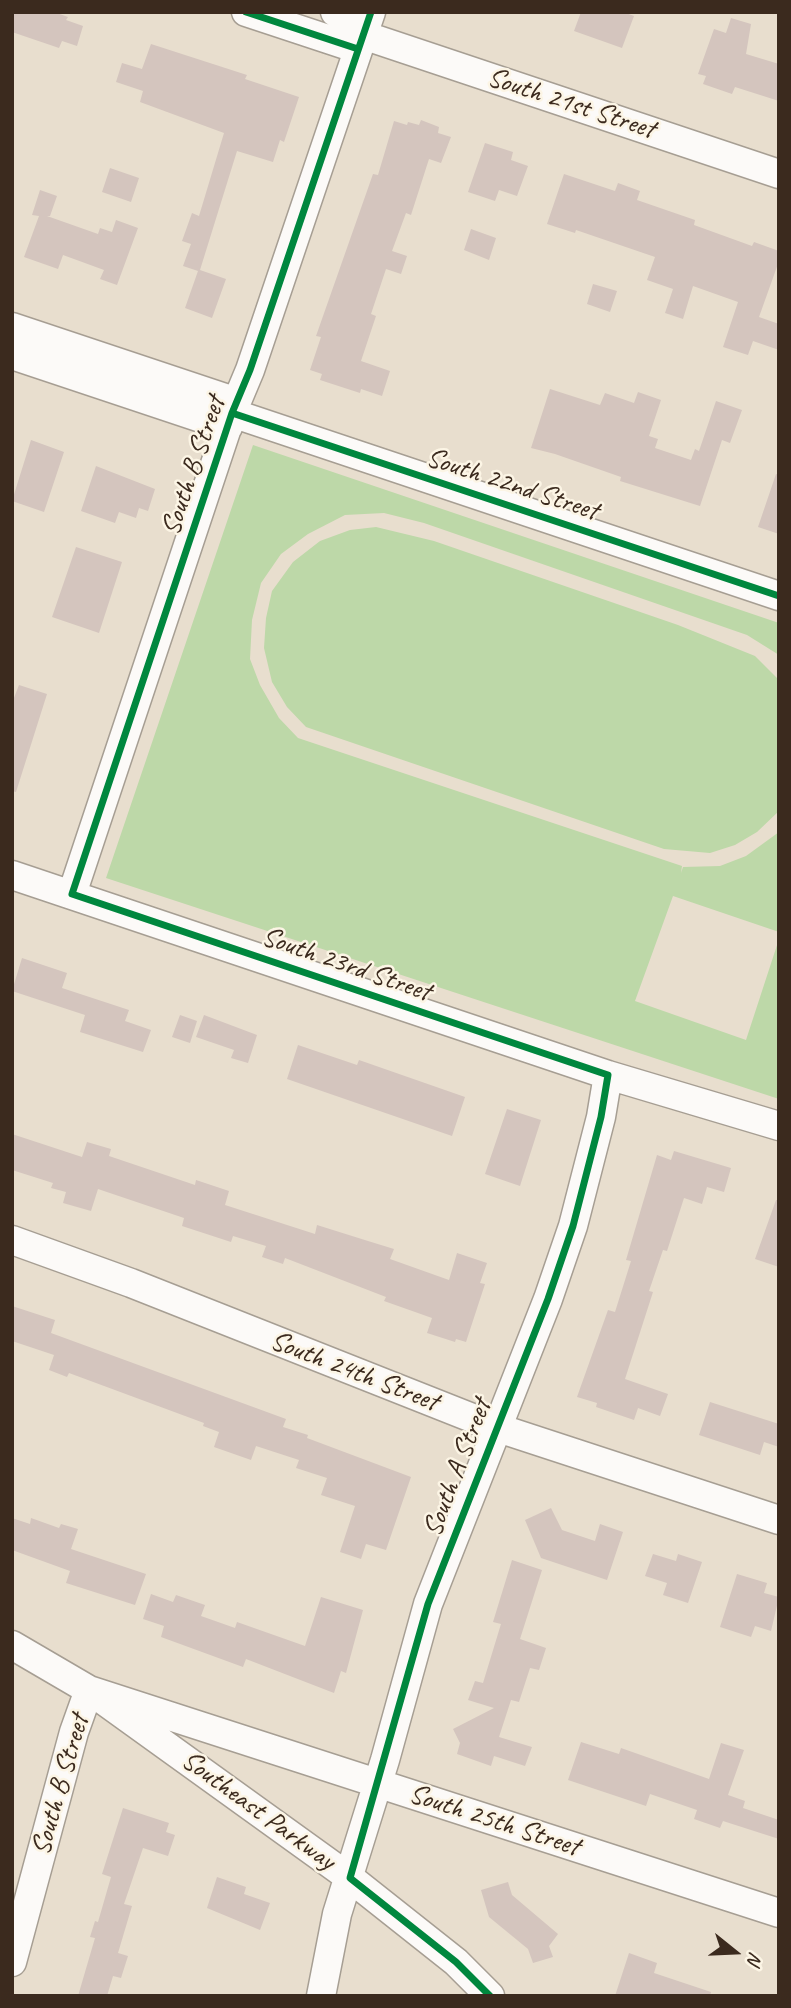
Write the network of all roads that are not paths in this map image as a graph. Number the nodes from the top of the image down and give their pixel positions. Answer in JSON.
{"nodes":[{"id":1,"x":246,"y":12,"type":"edge"},
{"id":2,"x":335,"y":12,"type":"edge"},
{"id":3,"x":365,"y":30,"type":"edge"},
{"id":4,"x":779,"y":174,"type":"edge"},
{"id":5,"x":12,"y":327,"type":"edge"},
{"id":6,"x":12,"y":355,"type":"edge"},
{"id":7,"x":232,"y":414,"type":"junction"},
{"id":8,"x":779,"y":596,"type":"edge"},
{"id":9,"x":12,"y":875,"type":"edge"},
{"id":10,"x":72,"y":894,"type":"junction"},
{"id":11,"x":608,"y":1075,"type":"junction"},
{"id":12,"x":779,"y":1126,"type":"edge"},
{"id":13,"x":12,"y":1240,"type":"edge"},
{"id":14,"x":495,"y":1427,"type":"junction"},
{"id":15,"x":779,"y":1520,"type":"edge"},
{"id":16,"x":12,"y":1645,"type":"edge"},
{"id":17,"x":89,"y":1690,"type":"junction"},
{"id":18,"x":377,"y":1783,"type":"junction"},
{"id":19,"x":349,"y":1878,"type":"junction"},
{"id":20,"x":779,"y":1913,"type":"edge"},
{"id":21,"x":12,"y":1962,"type":"edge"},
{"id":22,"x":321,"y":1996,"type":"edge"},
{"id":23,"x":490,"y":1996,"type":"edge"}],
"edges":[{"from":1,"to":3,"type":"street","name":"South 21st Street"},
{"from":2,"to":3,"type":"street","name":"South 21st Street"},
{"from":3,"to":4,"type":"street","name":"South 21st Street"},
{"from":3,"to":7,"type":"street","name":"South B Street"},
{"from":5,"to":7,"type":"street","name":"South 22nd Street"},
{"from":6,"to":7,"type":"street","name":"South 22nd Street"},
{"from":7,"to":8,"type":"street","name":"South 22nd Street"},
{"from":7,"to":10,"type":"street","name":"South B Street"},
{"from":9,"to":10,"type":"street","name":"South 23rd Street"},
{"from":10,"to":11,"type":"street","name":"South 23rd Street"},
{"from":11,"to":12,"type":"street","name":"South 23rd Street"},
{"from":11,"to":14,"type":"street","name":"South A Street"},
{"from":13,"to":14,"type":"street","name":"South 24th Street"},
{"from":14,"to":15,"type":"street","name":"South 24th Street"},
{"from":14,"to":18,"type":"street","name":"South A Street"},
{"from":16,"to":17,"type":"street","name":"Southeast Parkway"},
{"from":17,"to":18,"type":"street","name":"South 25th Street"},
{"from":17,"to":19,"type":"street","name":"Southeast Parkway"},
{"from":17,"to":21,"type":"street","name":"South B Street"},
{"from":18,"to":19,"type":"street","name":"South A Street"},
{"from":18,"to":20,"type":"street","name":"South 25th Street"},
{"from":19,"to":22,"type":"street","name":"South A Street"},
{"from":19,"to":23,"type":"street","name":"Southeast Parkway"}]}
